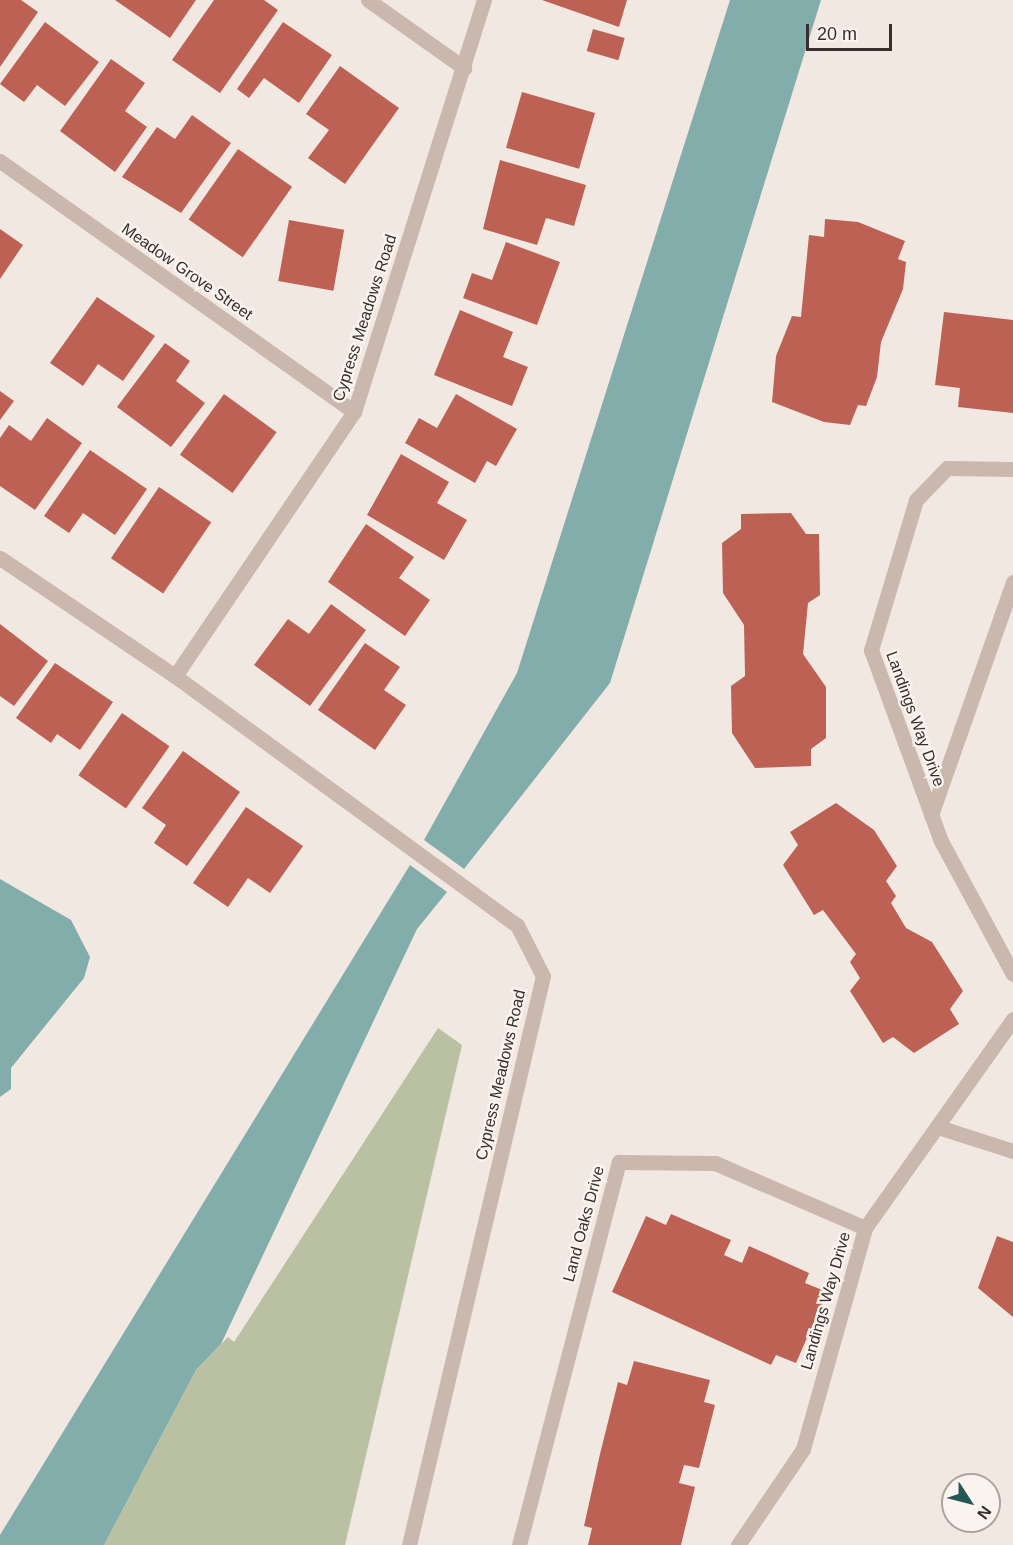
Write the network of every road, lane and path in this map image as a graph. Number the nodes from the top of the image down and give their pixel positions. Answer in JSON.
{"nodes":[{"id":1,"x":368,"y":0,"type":"edge"},
{"id":2,"x":484,"y":0,"type":"edge"},
{"id":3,"x":464,"y":68,"type":"junction"},
{"id":4,"x":0,"y":161,"type":"edge"},
{"id":5,"x":354,"y":412,"type":"junction"},
{"id":6,"x":1013,"y":469,"type":"edge"},
{"id":7,"x":0,"y":558,"type":"edge"},
{"id":8,"x":1013,"y":582,"type":"edge"},
{"id":9,"x":175,"y":676,"type":"junction"},
{"id":10,"x":931,"y":815,"type":"junction"},
{"id":11,"x":1013,"y":974,"type":"edge"},
{"id":12,"x":1013,"y":1019,"type":"edge"},
{"id":13,"x":938,"y":1127,"type":"junction"},
{"id":14,"x":1013,"y":1150,"type":"edge"},
{"id":15,"x":865,"y":1228,"type":"junction"},
{"id":16,"x":409,"y":1545,"type":"edge"},
{"id":17,"x":519,"y":1545,"type":"edge"},
{"id":18,"x":738,"y":1545,"type":"edge"}],
"edges":[{"from":1,"to":3,"type":"street"},
{"from":2,"to":3,"type":"street","name":"Cypress Meadows Road"},
{"from":3,"to":5,"type":"street","name":"Cypress Meadows Road"},
{"from":4,"to":5,"type":"street","name":"Meadow Grove Street"},
{"from":5,"to":9,"type":"street","name":"Cypress Meadows Road"},
{"from":6,"to":10,"type":"street","name":"Landings Way Drive"},
{"from":7,"to":9,"type":"street","name":"Cypress Meadows Road"},
{"from":8,"to":10,"type":"street"},
{"from":9,"to":16,"type":"street","name":"Cypress Meadows Road"},
{"from":10,"to":11,"type":"street","name":"Landings Way Drive"},
{"from":12,"to":13,"type":"street","name":"Landings Way Drive"},
{"from":13,"to":14,"type":"street"},
{"from":13,"to":15,"type":"street","name":"Landings Way Drive"},
{"from":15,"to":17,"type":"street","name":"Land Oaks Drive"},
{"from":15,"to":18,"type":"street","name":"Landings Way Drive"}]}
